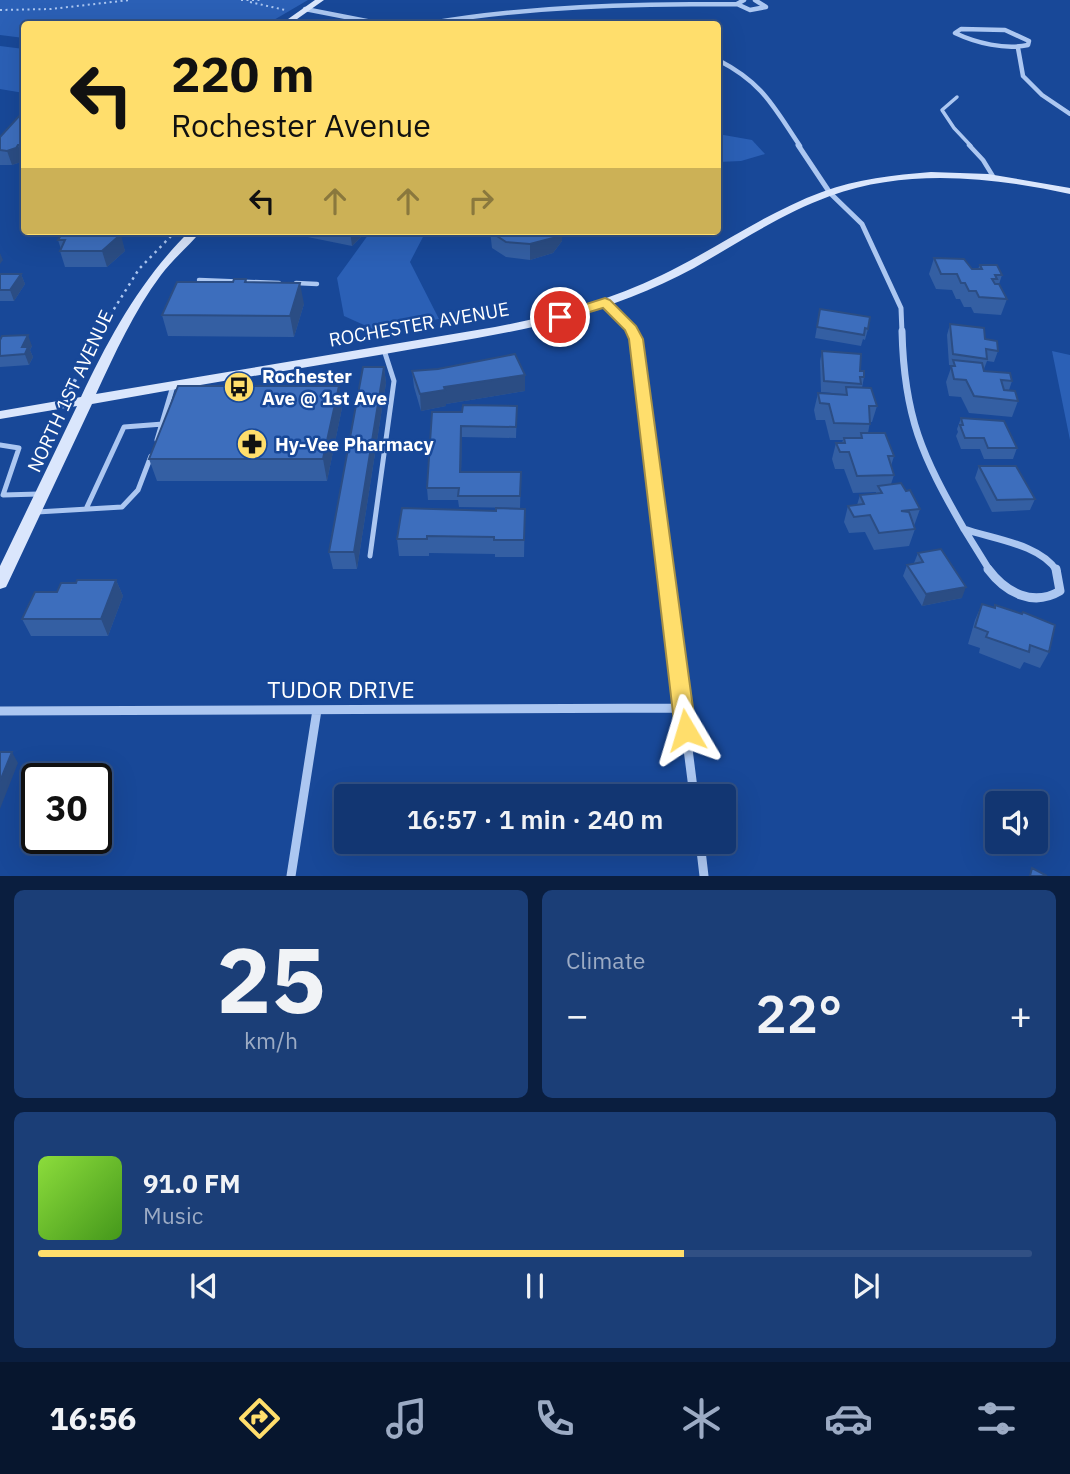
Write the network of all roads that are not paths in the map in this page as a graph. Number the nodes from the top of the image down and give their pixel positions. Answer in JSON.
{"nodes":[{"id":1,"x":320,"y":0,"type":"edge"},
{"id":2,"x":744,"y":0,"type":"edge"},
{"id":3,"x":755,"y":0,"type":"edge"},
{"id":4,"x":737,"y":4,"type":"junction"},
{"id":5,"x":305,"y":9,"type":"junction"},
{"id":6,"x":289,"y":21,"type":"edge"},
{"id":7,"x":367,"y":21,"type":"edge"},
{"id":8,"x":442,"y":21,"type":"edge"},
{"id":9,"x":1018,"y":48,"type":"junction"},
{"id":10,"x":721,"y":62,"type":"edge"},
{"id":11,"x":957,"y":97,"type":"dead end"},
{"id":12,"x":1070,"y":114,"type":"edge"},
{"id":13,"x":994,"y":178,"type":"junction"},
{"id":14,"x":1070,"y":191,"type":"edge"},
{"id":15,"x":830,"y":193,"type":"junction"},
{"id":16,"x":192,"y":235,"type":"edge"},
{"id":17,"x":199,"y":280,"type":"edge"},
{"id":18,"x":317,"y":284,"type":"dead end"},
{"id":19,"x":605,"y":303,"type":"junction"},
{"id":20,"x":384,"y":350,"type":"junction"},
{"id":21,"x":173,"y":386,"type":"junction"},
{"id":22,"x":85,"y":402,"type":"junction"},
{"id":23,"x":0,"y":415,"type":"edge"},
{"id":24,"x":163,"y":424,"type":"junction"},
{"id":25,"x":0,"y":444,"type":"edge"},
{"id":26,"x":42,"y":494,"type":"junction"},
{"id":27,"x":86,"y":509,"type":"junction"},
{"id":28,"x":33,"y":512,"type":"junction"},
{"id":29,"x":963,"y":528,"type":"junction"},
{"id":30,"x":370,"y":556,"type":"dead end"},
{"id":31,"x":0,"y":583,"type":"edge"},
{"id":32,"x":683,"y":708,"type":"junction"},
{"id":33,"x":317,"y":710,"type":"junction"},
{"id":34,"x":0,"y":711,"type":"edge"},
{"id":35,"x":692,"y":784,"type":"edge"},
{"id":36,"x":701,"y":854,"type":"edge"},
{"id":37,"x":291,"y":876,"type":"edge"},
{"id":38,"x":704,"y":876,"type":"edge"}],
"edges":[{"from":1,"to":5,"type":"main road"},
{"from":2,"to":4,"type":"street"},
{"from":3,"to":4,"type":"street"},
{"from":4,"to":8,"type":"street"},
{"from":5,"to":6,"type":"main road"},
{"from":5,"to":7,"type":"street"},
{"from":9,"to":9,"type":"street"},
{"from":9,"to":12,"type":"street"},
{"from":10,"to":15,"type":"street"},
{"from":11,"to":13,"type":"lane"},
{"from":13,"to":14,"type":"main road","name":"ROCHESTER AVENUE"},
{"from":13,"to":15,"type":"main road","name":"ROCHESTER AVENUE"},
{"from":15,"to":19,"type":"main road","name":"ROCHESTER AVENUE"},
{"from":15,"to":29,"type":"street"},
{"from":16,"to":22,"type":"main road","name":"NORTH 1ST AVENUE"},
{"from":17,"to":18,"type":"lane"},
{"from":19,"to":20,"type":"main road","name":"ROCHESTER AVENUE"},
{"from":19,"to":32,"type":"street"},
{"from":20,"to":21,"type":"main road","name":"ROCHESTER AVENUE"},
{"from":20,"to":30,"type":"lane"},
{"from":21,"to":22,"type":"main road","name":"ROCHESTER AVENUE"},
{"from":21,"to":24,"type":"lane"},
{"from":22,"to":23,"type":"main road","name":"ROCHESTER AVENUE"},
{"from":22,"to":26,"type":"main road","name":"NORTH 1ST AVENUE"},
{"from":24,"to":27,"type":"lane"},
{"from":24,"to":27,"type":"lane"},
{"from":25,"to":26,"type":"lane"},
{"from":26,"to":28,"type":"main road","name":"NORTH 1ST AVENUE"},
{"from":27,"to":28,"type":"lane"},
{"from":28,"to":31,"type":"main road","name":"NORTH 1ST AVENUE"},
{"from":29,"to":29,"type":"street"},
{"from":32,"to":33,"type":"street","name":"TUDOR DRIVE"},
{"from":32,"to":35,"type":"street"},
{"from":33,"to":34,"type":"street","name":"TUDOR DRIVE"},
{"from":33,"to":37,"type":"street"},
{"from":36,"to":38,"type":"street"}]}
